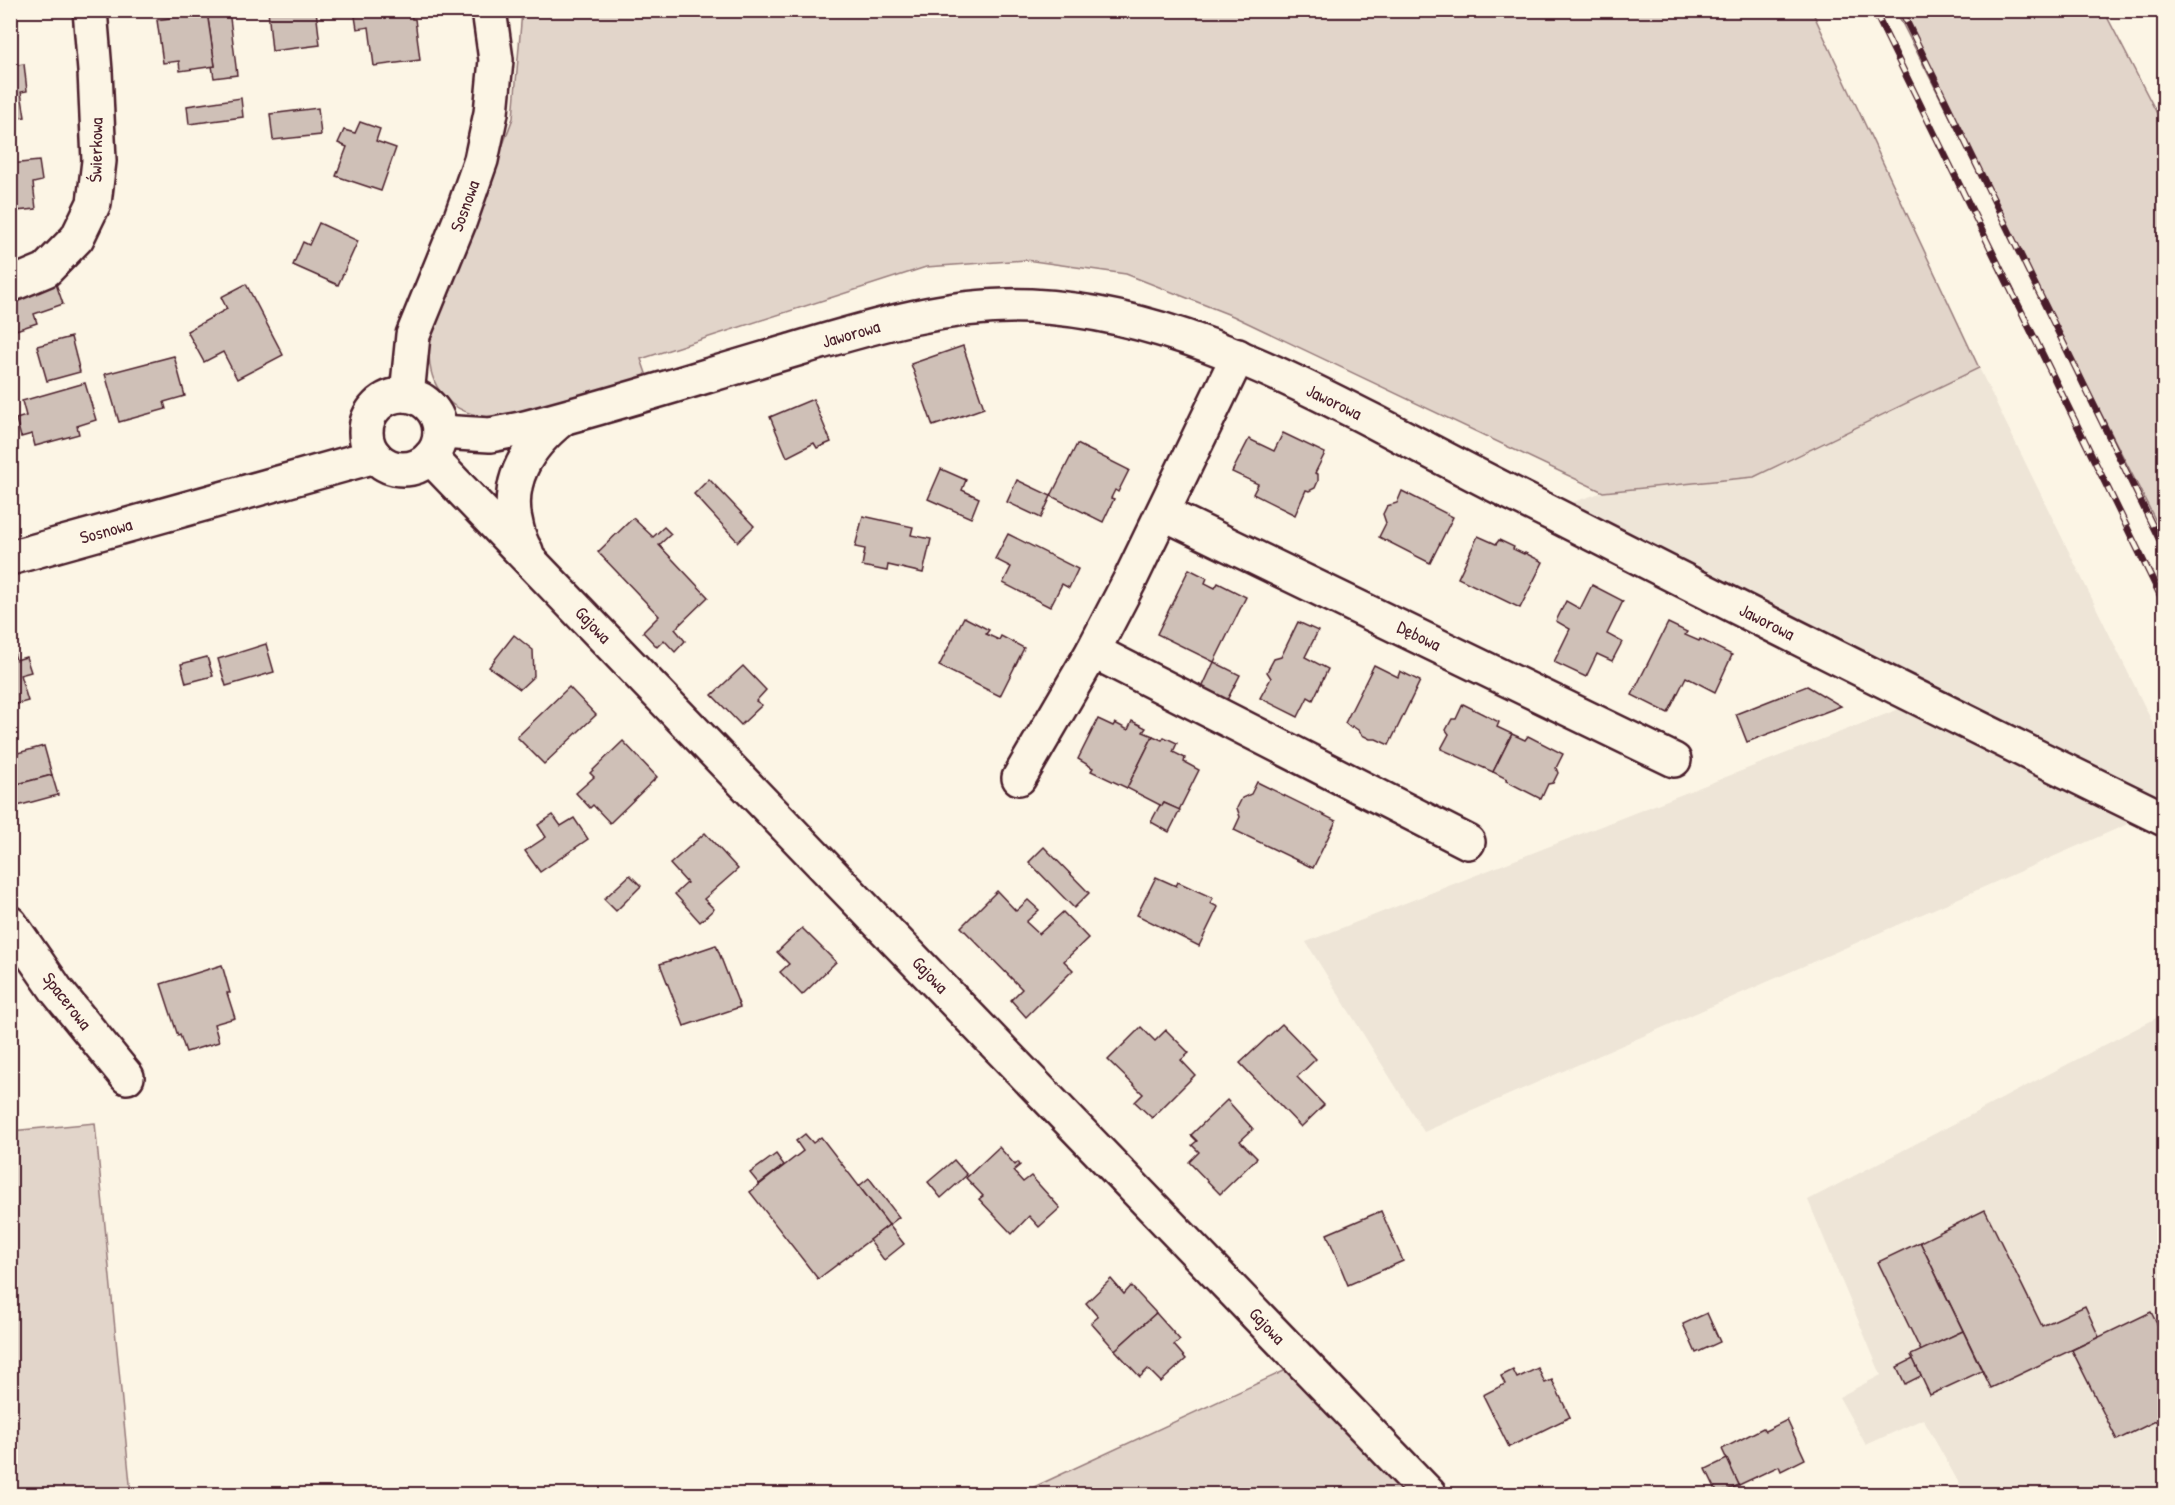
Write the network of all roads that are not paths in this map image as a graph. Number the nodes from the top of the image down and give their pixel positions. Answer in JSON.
{"nodes":[{"id":1,"x":90,"y":10,"type":"edge"},
{"id":2,"x":489,"y":10,"type":"edge"},
{"id":3,"x":10,"y":285,"type":"edge"},
{"id":4,"x":1238,"y":356,"type":"junction"},
{"id":5,"x":407,"y":395,"type":"junction"},
{"id":6,"x":562,"y":418,"type":"junction"},
{"id":7,"x":435,"y":445,"type":"junction"},
{"id":8,"x":375,"y":456,"type":"junction"},
{"id":9,"x":1163,"y":513,"type":"junction"},
{"id":10,"x":10,"y":558,"type":"edge"},
{"id":11,"x":540,"y":569,"type":"junction"},
{"id":12,"x":1093,"y":651,"type":"junction"},
{"id":13,"x":1674,"y":760,"type":"dead end"},
{"id":14,"x":1019,"y":778,"type":"dead end"},
{"id":15,"x":2164,"y":819,"type":"edge"},
{"id":16,"x":1468,"y":842,"type":"dead end"},
{"id":17,"x":10,"y":923,"type":"edge"},
{"id":18,"x":127,"y":1077,"type":"dead end"},
{"id":19,"x":1429,"y":1494,"type":"edge"}],
"edges":[{"from":1,"to":3,"type":"street","name":"Świerkowa"},
{"from":2,"to":5,"type":"street","name":"Sosnowa"},
{"from":4,"to":6,"type":"street","name":"Jaworowa"},
{"from":4,"to":9,"type":"street"},
{"from":4,"to":15,"type":"street","name":"Jaworowa"},
{"from":5,"to":7,"type":"street"},
{"from":5,"to":8,"type":"street"},
{"from":6,"to":7,"type":"street","name":"Jaworowa"},
{"from":6,"to":11,"type":"street"},
{"from":7,"to":8,"type":"street"},
{"from":7,"to":11,"type":"street","name":"Gajowa"},
{"from":8,"to":10,"type":"street","name":"Sosnowa"},
{"from":9,"to":12,"type":"street"},
{"from":9,"to":13,"type":"street","name":"Dębowa"},
{"from":11,"to":19,"type":"street","name":"Gajowa"},
{"from":12,"to":14,"type":"street"},
{"from":12,"to":16,"type":"street"},
{"from":17,"to":18,"type":"street","name":"Spacerowa"}]}
